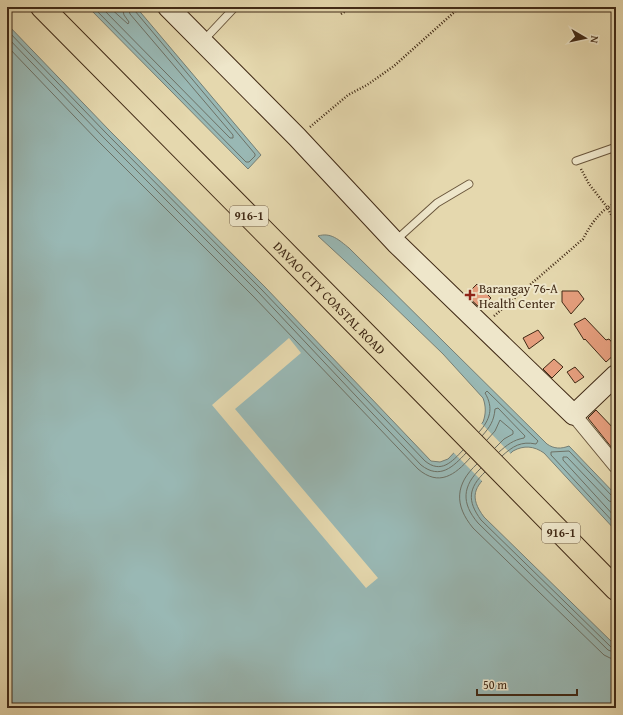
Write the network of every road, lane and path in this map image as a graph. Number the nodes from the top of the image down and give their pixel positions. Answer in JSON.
{"nodes":[{"id":1,"x":42,"y":7,"type":"edge"},
{"id":2,"x":168,"y":7,"type":"edge"},
{"id":3,"x":235,"y":7,"type":"edge"},
{"id":4,"x":352,"y":7,"type":"edge"},
{"id":5,"x":460,"y":7,"type":"edge"},
{"id":6,"x":341,"y":14,"type":"dead end"},
{"id":7,"x":202,"y":41,"type":"junction"},
{"id":8,"x":297,"y":137,"type":"junction"},
{"id":9,"x":616,"y":147,"type":"edge"},
{"id":10,"x":576,"y":161,"type":"joint"},
{"id":11,"x":469,"y":184,"type":"dead end"},
{"id":12,"x":616,"y":203,"type":"edge"},
{"id":13,"x":607,"y":207,"type":"junction"},
{"id":14,"x":616,"y":224,"type":"edge"},
{"id":15,"x":394,"y":241,"type":"junction"},
{"id":16,"x":483,"y":325,"type":"junction"},
{"id":17,"x":616,"y":375,"type":"edge"},
{"id":18,"x":574,"y":415,"type":"junction"},
{"id":19,"x":616,"y":466,"type":"edge"},
{"id":20,"x":616,"y":589,"type":"edge"}],
"edges":[{"from":1,"to":20,"type":"main road","name":"DAVAO CITY COASTAL ROAD","number":"916-1"},
{"from":2,"to":7,"type":"street"},
{"from":3,"to":7,"type":"lane"},
{"from":4,"to":6,"type":"path"},
{"from":5,"to":8,"type":"path"},
{"from":7,"to":8,"type":"street"},
{"from":8,"to":15,"type":"street"},
{"from":9,"to":10,"type":"lane"},
{"from":10,"to":13,"type":"path"},
{"from":11,"to":15,"type":"lane"},
{"from":12,"to":13,"type":"path"},
{"from":13,"to":14,"type":"path"},
{"from":13,"to":16,"type":"path"},
{"from":15,"to":16,"type":"street"},
{"from":16,"to":18,"type":"street"},
{"from":17,"to":18,"type":"street"},
{"from":18,"to":19,"type":"street"}]}
